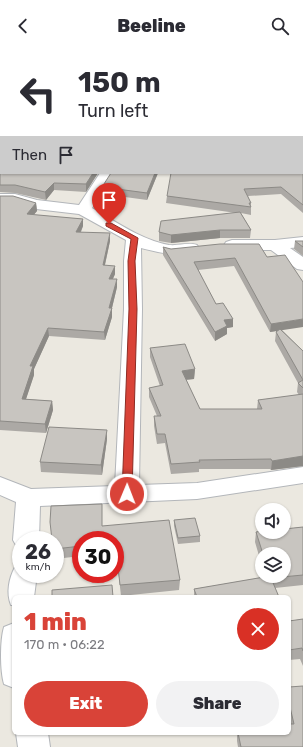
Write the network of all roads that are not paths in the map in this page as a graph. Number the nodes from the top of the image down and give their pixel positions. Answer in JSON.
{"nodes":[{"id":1,"x":106,"y":174,"type":"edge"},
{"id":2,"x":0,"y":198,"type":"edge"},
{"id":3,"x":83,"y":210,"type":"junction"},
{"id":4,"x":134,"y":238,"type":"junction"},
{"id":5,"x":303,"y":242,"type":"edge"},
{"id":6,"x":275,"y":245,"type":"junction"},
{"id":7,"x":303,"y":265,"type":"edge"},
{"id":8,"x":303,"y":475,"type":"edge"},
{"id":9,"x":0,"y":485,"type":"edge"},
{"id":10,"x":127,"y":494,"type":"junction"},
{"id":11,"x":28,"y":498,"type":"junction"},
{"id":12,"x":26,"y":531,"type":"edge"},
{"id":13,"x":23,"y":583,"type":"edge"},
{"id":14,"x":21,"y":595,"type":"edge"},
{"id":15,"x":32,"y":735,"type":"edge"},
{"id":16,"x":34,"y":747,"type":"edge"}],
"edges":[{"from":1,"to":3,"type":"street"},
{"from":2,"to":3,"type":"street"},
{"from":3,"to":4,"type":"street"},
{"from":4,"to":6,"type":"street"},
{"from":4,"to":10,"type":"street"},
{"from":5,"to":6,"type":"street"},
{"from":6,"to":7,"type":"street"},
{"from":8,"to":10,"type":"street"},
{"from":9,"to":11,"type":"street"},
{"from":10,"to":11,"type":"street"},
{"from":11,"to":12,"type":"street"},
{"from":13,"to":14,"type":"street"},
{"from":15,"to":16,"type":"street"}]}
